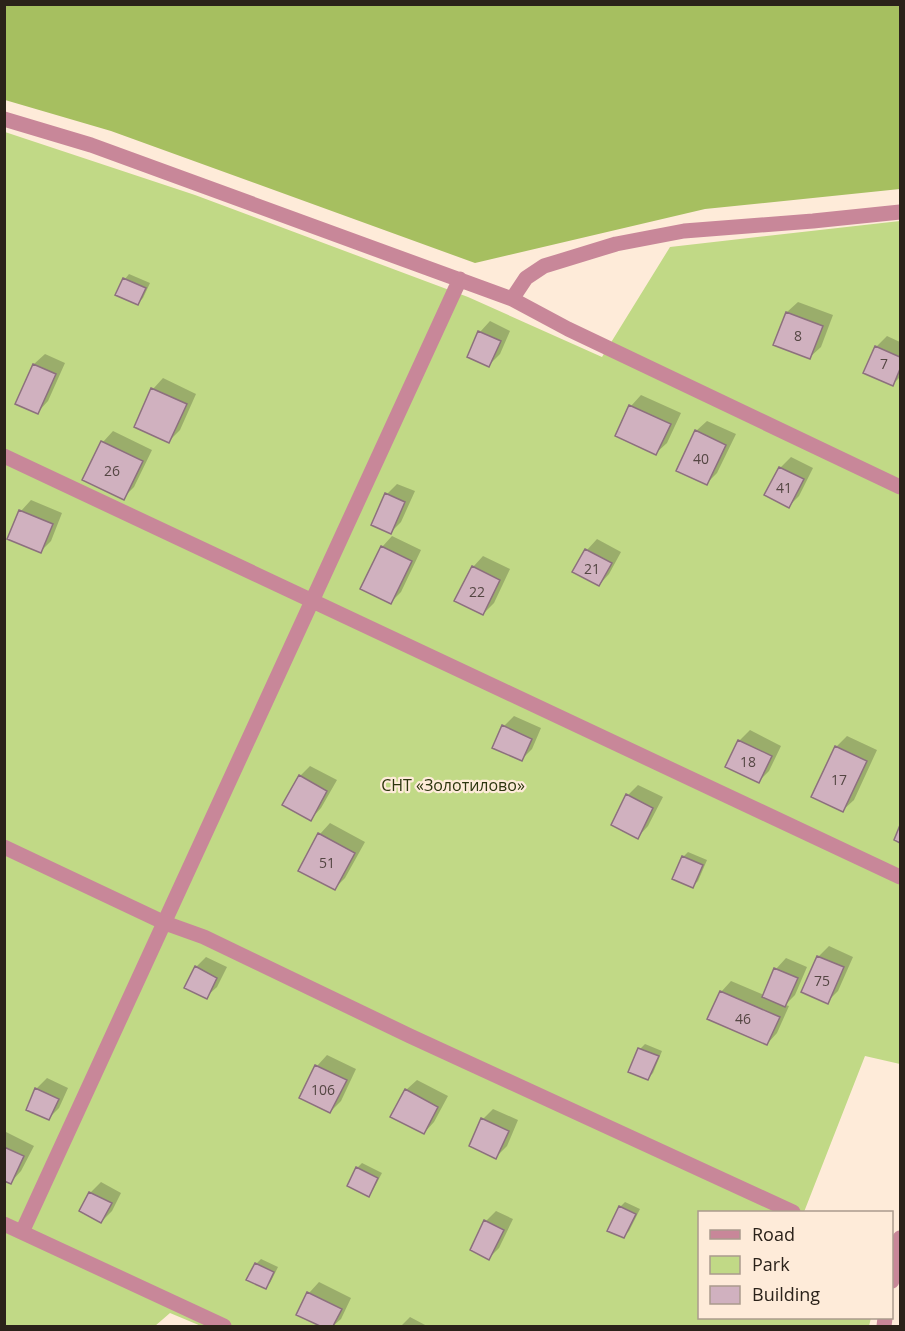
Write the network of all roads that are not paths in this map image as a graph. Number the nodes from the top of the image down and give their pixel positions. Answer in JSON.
{"nodes":[{"id":1,"x":4,"y":119,"type":"edge"},
{"id":2,"x":900,"y":212,"type":"edge"},
{"id":3,"x":460,"y":279,"type":"junction"},
{"id":4,"x":512,"y":299,"type":"junction"},
{"id":5,"x":4,"y":456,"type":"edge"},
{"id":6,"x":900,"y":487,"type":"edge"},
{"id":7,"x":312,"y":602,"type":"junction"},
{"id":8,"x":4,"y":847,"type":"edge"},
{"id":9,"x":900,"y":878,"type":"edge"},
{"id":10,"x":165,"y":923,"type":"junction"},
{"id":11,"x":791,"y":1211,"type":"edge"},
{"id":12,"x":4,"y":1224,"type":"edge"},
{"id":13,"x":22,"y":1232,"type":"junction"},
{"id":14,"x":896,"y":1247,"type":"edge"},
{"id":15,"x":893,"y":1267,"type":"edge"},
{"id":16,"x":224,"y":1326,"type":"edge"}],
"edges":[{"from":1,"to":3,"type":"lane"},
{"from":2,"to":4,"type":"lane"},
{"from":3,"to":4,"type":"lane"},
{"from":3,"to":7,"type":"lane"},
{"from":4,"to":6,"type":"lane"},
{"from":5,"to":7,"type":"lane"},
{"from":7,"to":9,"type":"lane"},
{"from":7,"to":10,"type":"lane"},
{"from":8,"to":10,"type":"lane"},
{"from":10,"to":11,"type":"lane"},
{"from":10,"to":13,"type":"lane"},
{"from":12,"to":13,"type":"lane"},
{"from":13,"to":16,"type":"lane"},
{"from":14,"to":15,"type":"lane"}]}
